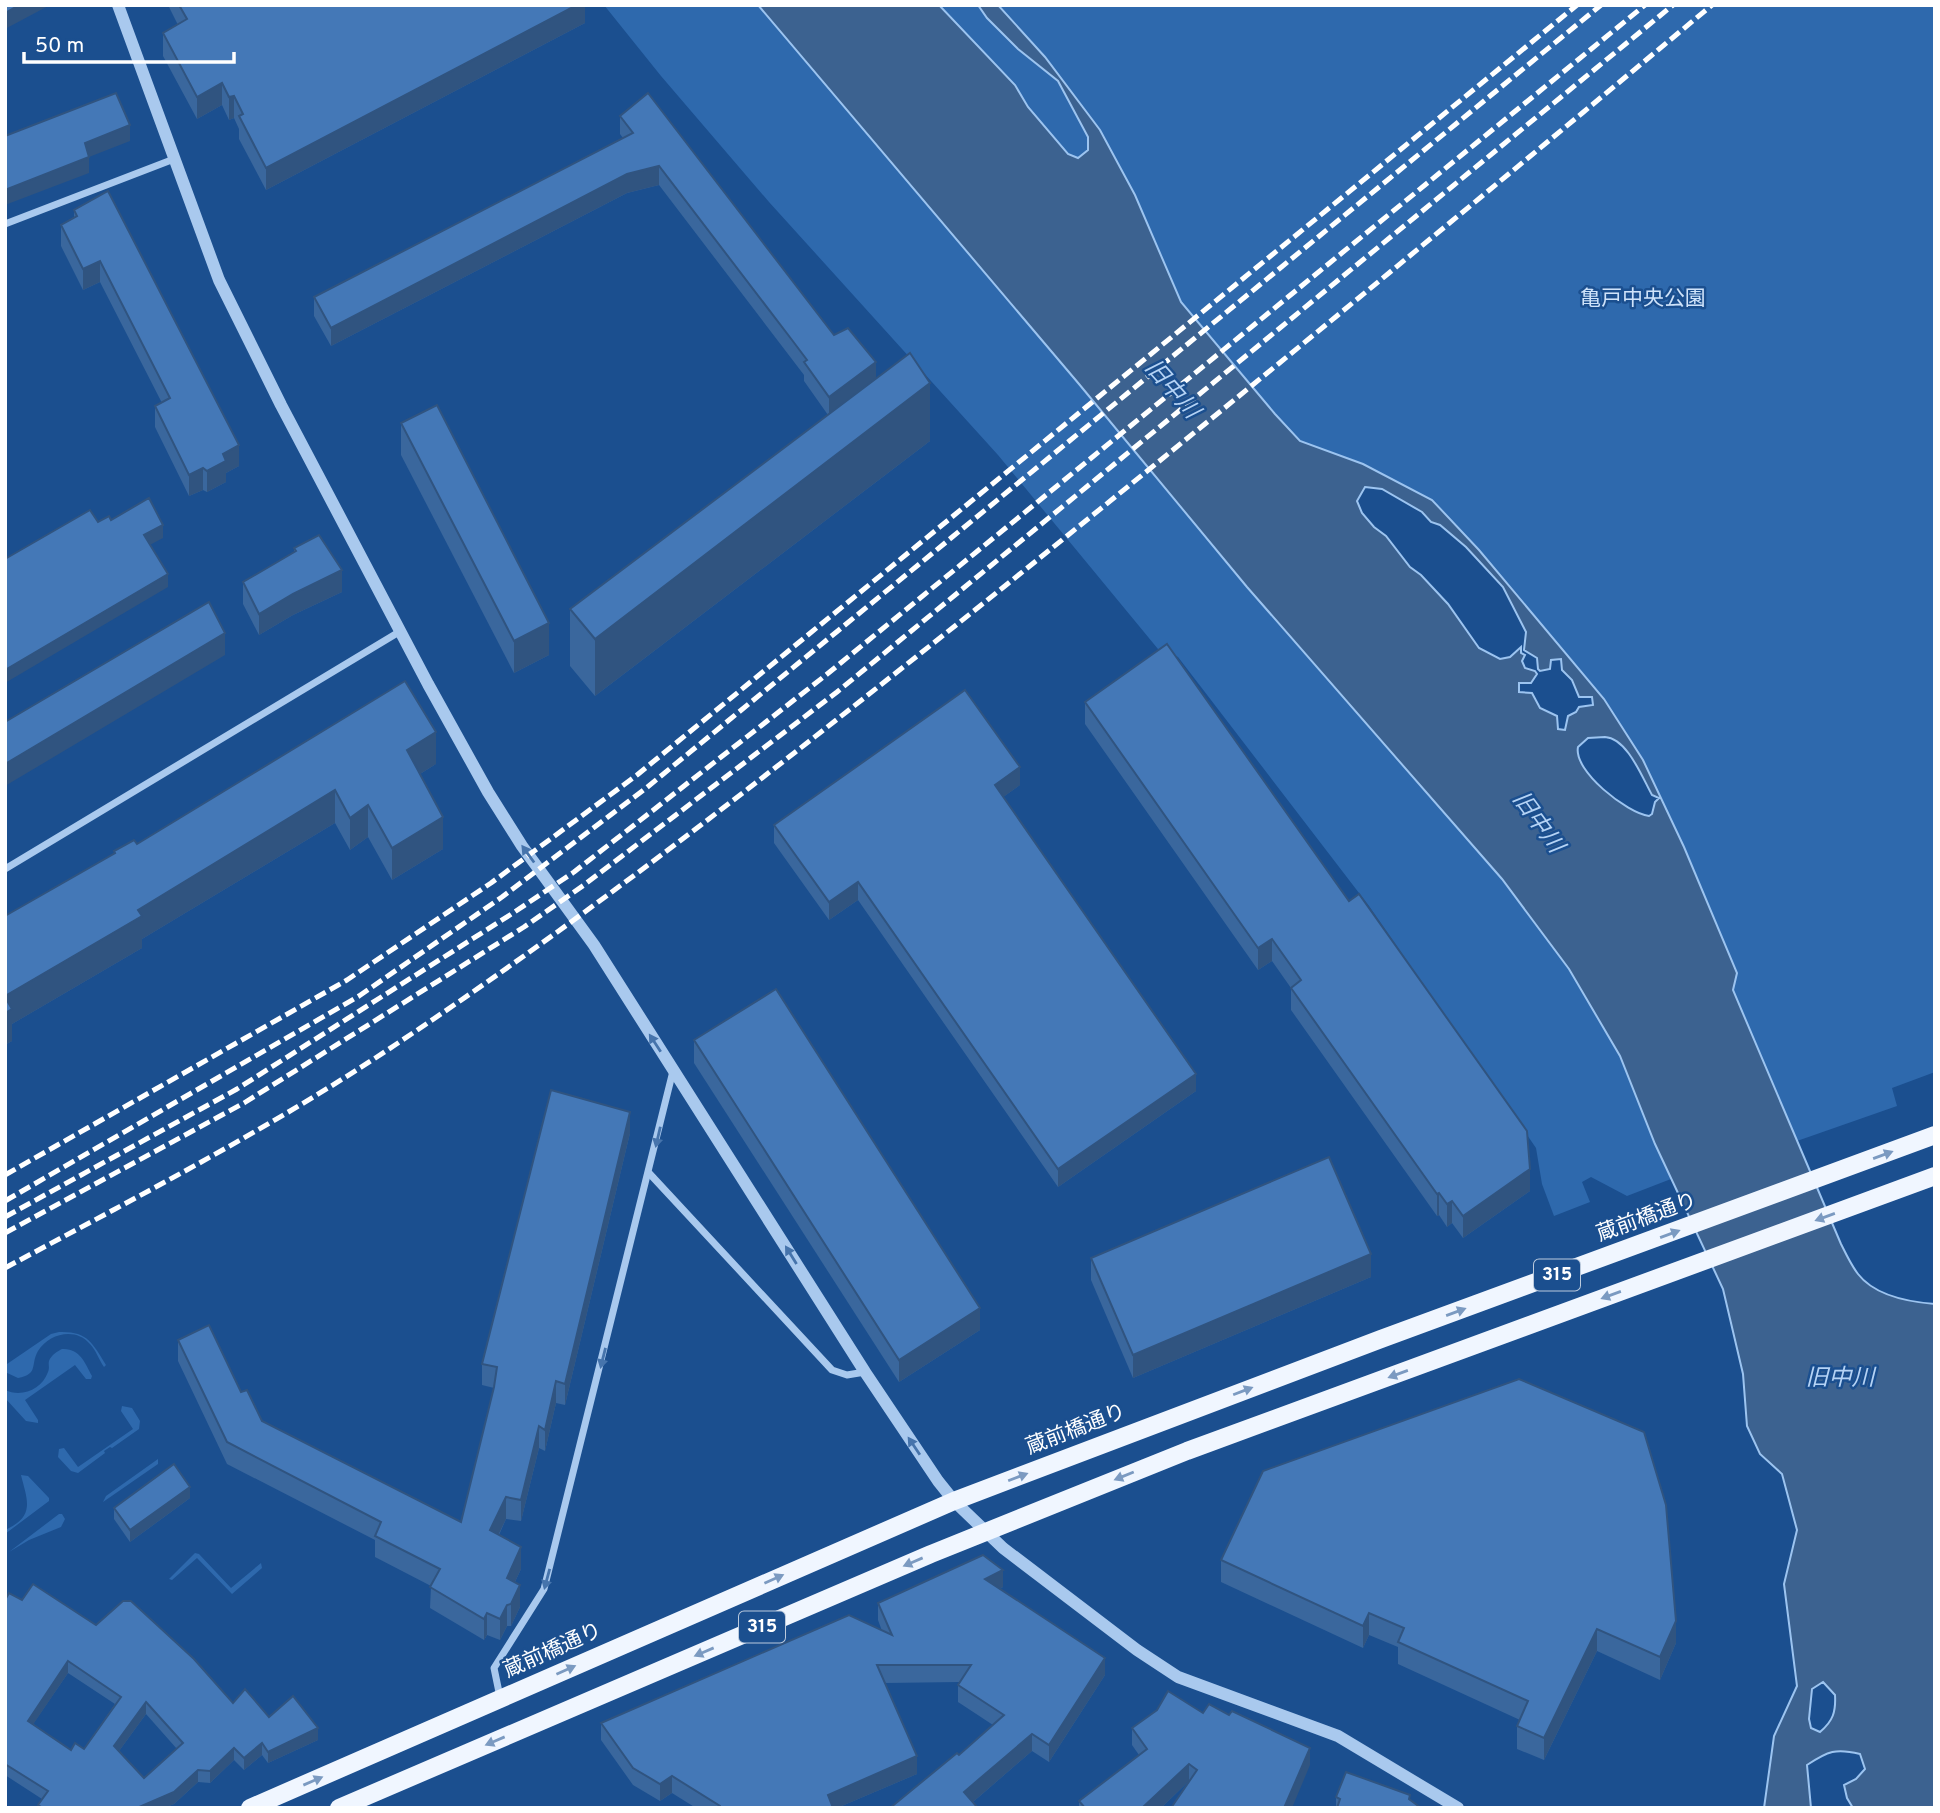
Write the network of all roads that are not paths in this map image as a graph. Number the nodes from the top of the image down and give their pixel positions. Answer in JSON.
{"nodes":[{"id":1,"x":118,"y":5,"type":"edge"},
{"id":2,"x":174,"y":159,"type":"junction"},
{"id":3,"x":5,"y":224,"type":"edge"},
{"id":4,"x":399,"y":632,"type":"junction"},
{"id":5,"x":5,"y":869,"type":"edge"},
{"id":6,"x":673,"y":1071,"type":"junction"},
{"id":7,"x":1935,"y":1120,"type":"edge"},
{"id":8,"x":1927,"y":1138,"type":"edge"},
{"id":9,"x":649,"y":1173,"type":"junction"},
{"id":10,"x":1935,"y":1176,"type":"edge"},
{"id":11,"x":865,"y":1373,"type":"junction"},
{"id":12,"x":954,"y":1501,"type":"junction"},
{"id":13,"x":987,"y":1531,"type":"junction"},
{"id":14,"x":501,"y":1699,"type":"junction"},
{"id":15,"x":250,"y":1808,"type":"edge"},
{"id":16,"x":339,"y":1808,"type":"edge"},
{"id":17,"x":1458,"y":1808,"type":"edge"}],
"edges":[{"from":1,"to":2,"type":"street"},
{"from":2,"to":3,"type":"street"},
{"from":2,"to":4,"type":"street"},
{"from":4,"to":5,"type":"street"},
{"from":6,"to":4,"type":"street","one_way":true},
{"from":6,"to":9,"type":"street","one_way":true},
{"from":11,"to":6,"type":"street","one_way":true},
{"from":7,"to":8,"type":"main road"},
{"from":12,"to":8,"type":"main road","name":"蔵前橋通り","number":"315","one_way":true},
{"from":9,"to":11,"type":"street"},
{"from":9,"to":14,"type":"street","one_way":true},
{"from":10,"to":13,"type":"main road","number":"315","one_way":true},
{"from":12,"to":11,"type":"street","one_way":true},
{"from":12,"to":13,"type":"street"},
{"from":14,"to":12,"type":"main road","name":"蔵前橋通り","number":"315","one_way":true},
{"from":13,"to":16,"type":"main road","number":"315","one_way":true},
{"from":13,"to":17,"type":"street"},
{"from":15,"to":14,"type":"main road","name":"蔵前橋通り","number":"315","one_way":true}]}
